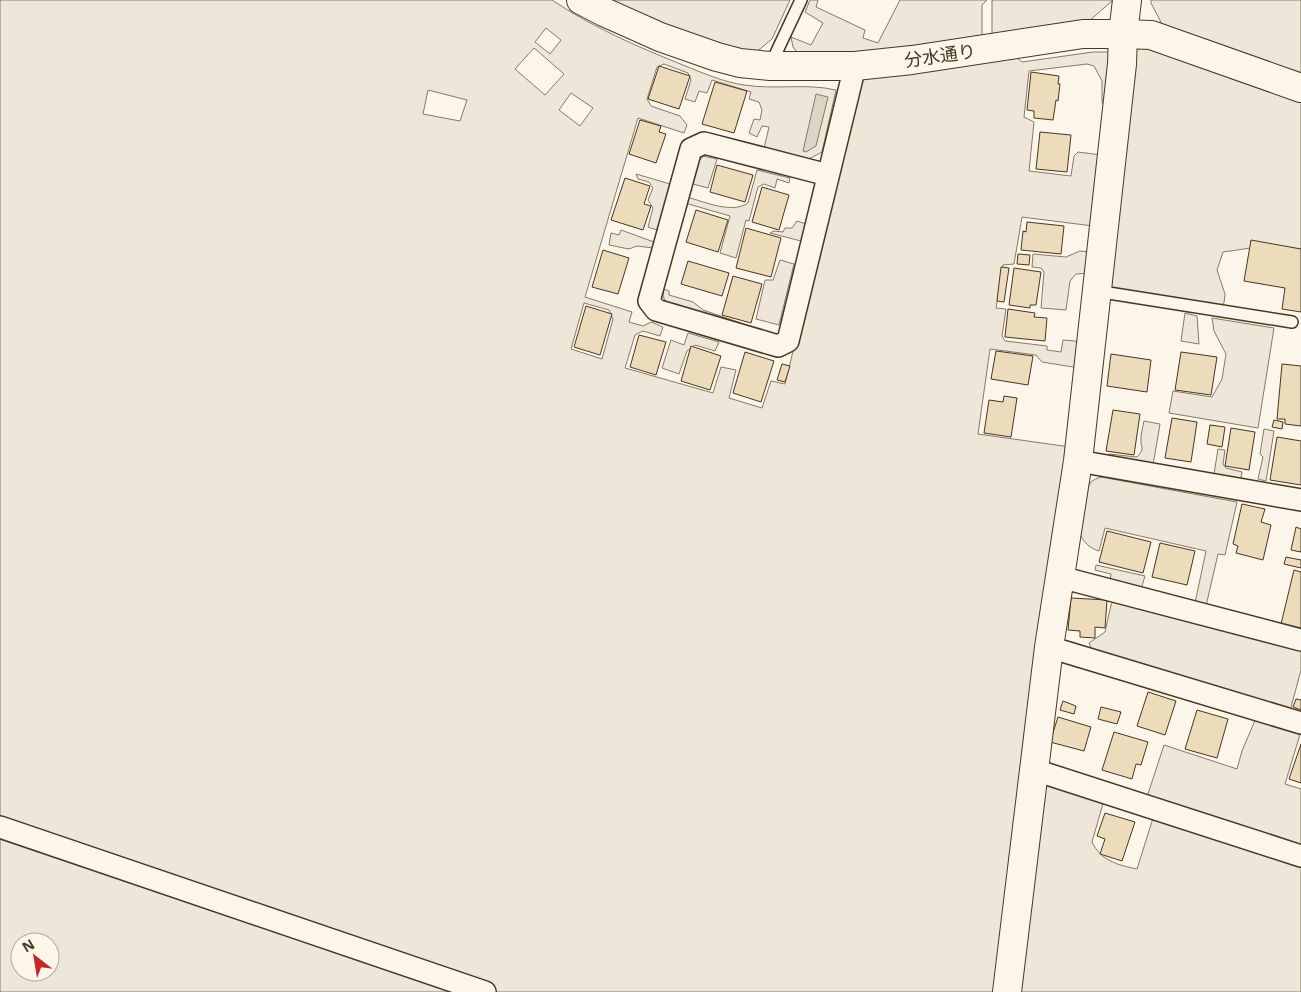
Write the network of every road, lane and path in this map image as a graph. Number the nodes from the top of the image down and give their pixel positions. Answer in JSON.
{"nodes":[{"id":1,"x":581,"y":0,"type":"edge"},
{"id":2,"x":801,"y":0,"type":"edge"},
{"id":3,"x":1127,"y":0,"type":"edge"},
{"id":4,"x":1123,"y":34,"type":"junction"},
{"id":5,"x":770,"y":66,"type":"junction"},
{"id":6,"x":855,"y":66,"type":"junction"},
{"id":7,"x":1301,"y":88,"type":"edge"},
{"id":8,"x":828,"y":175,"type":"junction"},
{"id":9,"x":1096,"y":291,"type":"junction"},
{"id":10,"x":1292,"y":322,"type":"dead end"},
{"id":11,"x":1078,"y":462,"type":"junction"},
{"id":12,"x":1301,"y":500,"type":"edge"},
{"id":13,"x":1060,"y":577,"type":"junction"},
{"id":14,"x":1301,"y":640,"type":"edge"},
{"id":15,"x":1049,"y":647,"type":"junction"},
{"id":16,"x":1301,"y":723,"type":"edge"},
{"id":17,"x":1034,"y":770,"type":"junction"},
{"id":18,"x":0,"y":827,"type":"edge"},
{"id":19,"x":1301,"y":856,"type":"edge"},
{"id":20,"x":485,"y":992,"type":"edge"},
{"id":21,"x":1007,"y":992,"type":"edge"}],
"edges":[{"from":1,"to":5,"type":"street","name":"分水通り"},
{"from":2,"to":5,"type":"lane"},
{"from":3,"to":4,"type":"street"},
{"from":4,"to":6,"type":"street","name":"分水通り"},
{"from":4,"to":7,"type":"street","name":"分水通り"},
{"from":4,"to":9,"type":"street"},
{"from":5,"to":6,"type":"street","name":"分水通り"},
{"from":6,"to":8,"type":"street"},
{"from":8,"to":8,"type":"street"},
{"from":9,"to":10,"type":"lane"},
{"from":9,"to":11,"type":"street"},
{"from":11,"to":12,"type":"street"},
{"from":11,"to":13,"type":"street"},
{"from":13,"to":14,"type":"street"},
{"from":13,"to":15,"type":"street"},
{"from":15,"to":16,"type":"street"},
{"from":15,"to":17,"type":"street"},
{"from":17,"to":19,"type":"street"},
{"from":17,"to":21,"type":"street"},
{"from":18,"to":20,"type":"street"}]}
